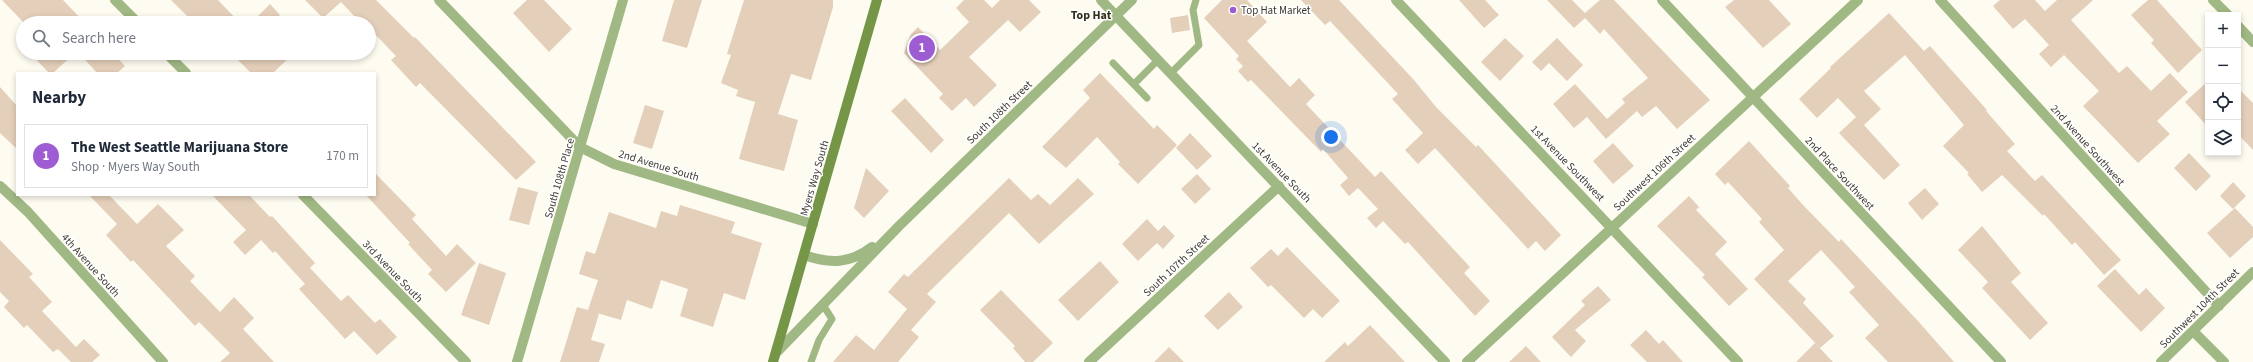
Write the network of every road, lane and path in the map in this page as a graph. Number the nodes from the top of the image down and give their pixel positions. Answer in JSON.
{"nodes":[{"id":1,"x":115,"y":0,"type":"edge"},
{"id":2,"x":439,"y":0,"type":"edge"},
{"id":3,"x":623,"y":0,"type":"edge"},
{"id":4,"x":877,"y":0,"type":"edge"},
{"id":5,"x":1101,"y":0,"type":"edge"},
{"id":6,"x":1132,"y":0,"type":"edge"},
{"id":7,"x":1196,"y":0,"type":"edge"},
{"id":8,"x":1396,"y":0,"type":"edge"},
{"id":9,"x":1662,"y":0,"type":"edge"},
{"id":10,"x":1858,"y":0,"type":"edge"},
{"id":11,"x":1940,"y":0,"type":"edge"},
{"id":12,"x":2213,"y":0,"type":"edge"},
{"id":13,"x":2225,"y":12,"type":"edge"},
{"id":14,"x":131,"y":16,"type":"edge"},
{"id":15,"x":1116,"y":16,"type":"junction"},
{"id":16,"x":2241,"y":29,"type":"edge"},
{"id":17,"x":2253,"y":42,"type":"edge"},
{"id":18,"x":173,"y":60,"type":"edge"},
{"id":19,"x":1158,"y":60,"type":"junction"},
{"id":20,"x":1113,"y":63,"type":"dead end"},
{"id":21,"x":185,"y":72,"type":"edge"},
{"id":22,"x":1171,"y":73,"type":"junction"},
{"id":23,"x":1134,"y":84,"type":"junction"},
{"id":24,"x":1147,"y":98,"type":"dead end"},
{"id":25,"x":1752,"y":98,"type":"junction"},
{"id":26,"x":580,"y":147,"type":"junction"},
{"id":27,"x":0,"y":186,"type":"edge"},
{"id":28,"x":1279,"y":186,"type":"junction"},
{"id":29,"x":304,"y":196,"type":"edge"},
{"id":30,"x":813,"y":224,"type":"junction"},
{"id":31,"x":899,"y":226,"type":"junction"},
{"id":32,"x":1612,"y":227,"type":"junction"},
{"id":33,"x":804,"y":255,"type":"junction"},
{"id":34,"x":2253,"y":272,"type":"edge"},
{"id":35,"x":823,"y":305,"type":"junction"},
{"id":36,"x":2219,"y":306,"type":"junction"},
{"id":37,"x":2193,"y":331,"type":"junction"},
{"id":38,"x":775,"y":357,"type":"edge"},
{"id":39,"x":163,"y":362,"type":"edge"},
{"id":40,"x":466,"y":362,"type":"edge"},
{"id":41,"x":516,"y":362,"type":"edge"},
{"id":42,"x":810,"y":362,"type":"edge"},
{"id":43,"x":1089,"y":362,"type":"edge"},
{"id":44,"x":1445,"y":362,"type":"edge"},
{"id":45,"x":1467,"y":362,"type":"edge"},
{"id":46,"x":1738,"y":362,"type":"edge"},
{"id":47,"x":2001,"y":362,"type":"edge"},
{"id":48,"x":2161,"y":362,"type":"edge"},
{"id":49,"x":2224,"y":362,"type":"edge"}],
"edges":[{"from":1,"to":14,"type":"street"},
{"from":2,"to":26,"type":"street","name":"2nd Avenue South"},
{"from":3,"to":26,"type":"street","name":"South 108th Place"},
{"from":4,"to":30,"type":"main road","name":"Myers Way South"},
{"from":5,"to":15,"type":"street","name":"1st Avenue South"},
{"from":6,"to":15,"type":"street","name":"South 108th Street"},
{"from":7,"to":22,"type":"lane"},
{"from":8,"to":32,"type":"street","name":"1st Avenue Southwest"},
{"from":9,"to":25,"type":"street","name":"2nd Place Southwest"},
{"from":10,"to":25,"type":"street","name":"Southwest 106th Street"},
{"from":11,"to":36,"type":"street","name":"2nd Avenue Southwest"},
{"from":12,"to":13,"type":"street"},
{"from":15,"to":19,"type":"street","name":"1st Avenue South"},
{"from":15,"to":31,"type":"street","name":"South 108th Street"},
{"from":16,"to":17,"type":"street"},
{"from":18,"to":21,"type":"street"},
{"from":19,"to":22,"type":"street","name":"1st Avenue South"},
{"from":19,"to":23,"type":"lane"},
{"from":20,"to":23,"type":"lane"},
{"from":22,"to":28,"type":"street","name":"1st Avenue South"},
{"from":23,"to":24,"type":"lane"},
{"from":25,"to":32,"type":"street","name":"Southwest 106th Street"},
{"from":25,"to":47,"type":"street","name":"2nd Place Southwest"},
{"from":26,"to":30,"type":"street","name":"2nd Avenue South"},
{"from":26,"to":41,"type":"street","name":"South 108th Place"},
{"from":27,"to":39,"type":"street","name":"4th Avenue South"},
{"from":28,"to":43,"type":"street","name":"South 107th Street"},
{"from":28,"to":44,"type":"street","name":"1st Avenue South"},
{"from":29,"to":40,"type":"street","name":"3rd Avenue South"},
{"from":30,"to":33,"type":"main road","name":"Myers Way South"},
{"from":31,"to":33,"type":"street","name":"South 108th Street"},
{"from":31,"to":35,"type":"street","name":"South 108th Street"},
{"from":32,"to":45,"type":"street","name":"Southwest 106th Street"},
{"from":32,"to":46,"type":"street","name":"1st Avenue Southwest"},
{"from":33,"to":38,"type":"main road","name":"Myers Way South"},
{"from":34,"to":36,"type":"street","name":"Southwest 104th Street"},
{"from":35,"to":38,"type":"street","name":"South 108th Street"},
{"from":35,"to":42,"type":"lane"},
{"from":36,"to":37,"type":"street","name":"Southwest 104th Street"},
{"from":37,"to":48,"type":"street","name":"Southwest 104th Street"},
{"from":37,"to":49,"type":"street"}]}
